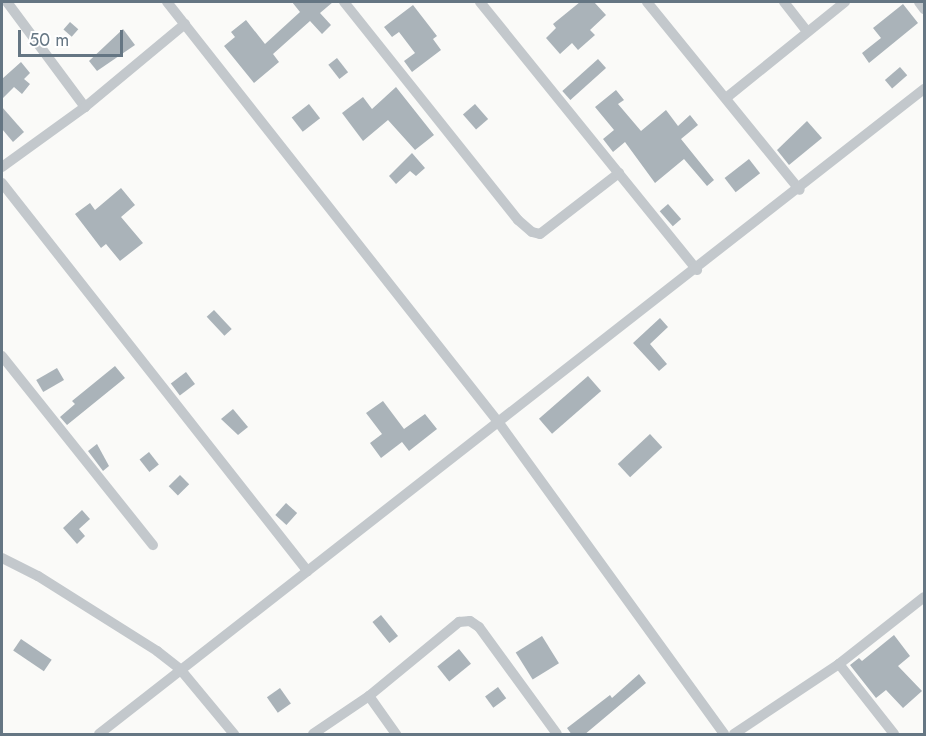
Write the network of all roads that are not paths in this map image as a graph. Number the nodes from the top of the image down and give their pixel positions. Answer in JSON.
{"nodes":[{"id":1,"x":7,"y":2,"type":"edge"},
{"id":2,"x":167,"y":2,"type":"edge"},
{"id":3,"x":344,"y":2,"type":"edge"},
{"id":4,"x":480,"y":2,"type":"edge"},
{"id":5,"x":647,"y":2,"type":"edge"},
{"id":6,"x":784,"y":2,"type":"edge"},
{"id":7,"x":845,"y":2,"type":"edge"},
{"id":8,"x":919,"y":2,"type":"edge"},
{"id":9,"x":924,"y":9,"type":"edge"},
{"id":10,"x":185,"y":24,"type":"junction"},
{"id":11,"x":807,"y":31,"type":"junction"},
{"id":12,"x":924,"y":89,"type":"edge"},
{"id":13,"x":726,"y":98,"type":"junction"},
{"id":14,"x":85,"y":107,"type":"junction"},
{"id":15,"x":2,"y":167,"type":"edge"},
{"id":16,"x":619,"y":173,"type":"junction"},
{"id":17,"x":2,"y":183,"type":"edge"},
{"id":18,"x":801,"y":190,"type":"junction"},
{"id":19,"x":697,"y":270,"type":"junction"},
{"id":20,"x":2,"y":356,"type":"edge"},
{"id":21,"x":499,"y":423,"type":"junction"},
{"id":22,"x":153,"y":545,"type":"dead end"},
{"id":23,"x":2,"y":558,"type":"edge"},
{"id":24,"x":307,"y":571,"type":"junction"},
{"id":25,"x":924,"y":597,"type":"edge"},
{"id":26,"x":839,"y":664,"type":"junction"},
{"id":27,"x":180,"y":669,"type":"junction"},
{"id":28,"x":369,"y":696,"type":"junction"},
{"id":29,"x":99,"y":735,"type":"edge"},
{"id":30,"x":234,"y":735,"type":"edge"},
{"id":31,"x":312,"y":735,"type":"edge"},
{"id":32,"x":396,"y":735,"type":"edge"},
{"id":33,"x":556,"y":735,"type":"edge"},
{"id":34,"x":724,"y":735,"type":"edge"},
{"id":35,"x":734,"y":735,"type":"edge"},
{"id":36,"x":894,"y":735,"type":"edge"}],
"edges":[{"from":1,"to":14,"type":"street"},
{"from":2,"to":10,"type":"street"},
{"from":3,"to":16,"type":"street"},
{"from":4,"to":16,"type":"street"},
{"from":5,"to":13,"type":"street"},
{"from":6,"to":11,"type":"street"},
{"from":7,"to":11,"type":"street"},
{"from":8,"to":9,"type":"street"},
{"from":10,"to":14,"type":"street"},
{"from":10,"to":21,"type":"street"},
{"from":11,"to":13,"type":"street"},
{"from":12,"to":18,"type":"street"},
{"from":13,"to":18,"type":"street"},
{"from":14,"to":15,"type":"street"},
{"from":16,"to":19,"type":"street"},
{"from":17,"to":24,"type":"street"},
{"from":18,"to":19,"type":"street"},
{"from":19,"to":21,"type":"street"},
{"from":20,"to":22,"type":"street"},
{"from":21,"to":24,"type":"street"},
{"from":21,"to":34,"type":"street"},
{"from":23,"to":27,"type":"street"},
{"from":24,"to":27,"type":"street"},
{"from":25,"to":26,"type":"street"},
{"from":26,"to":35,"type":"street"},
{"from":26,"to":36,"type":"street"},
{"from":27,"to":29,"type":"street"},
{"from":27,"to":30,"type":"street"},
{"from":28,"to":31,"type":"street"},
{"from":28,"to":32,"type":"street"},
{"from":28,"to":33,"type":"street"}]}
